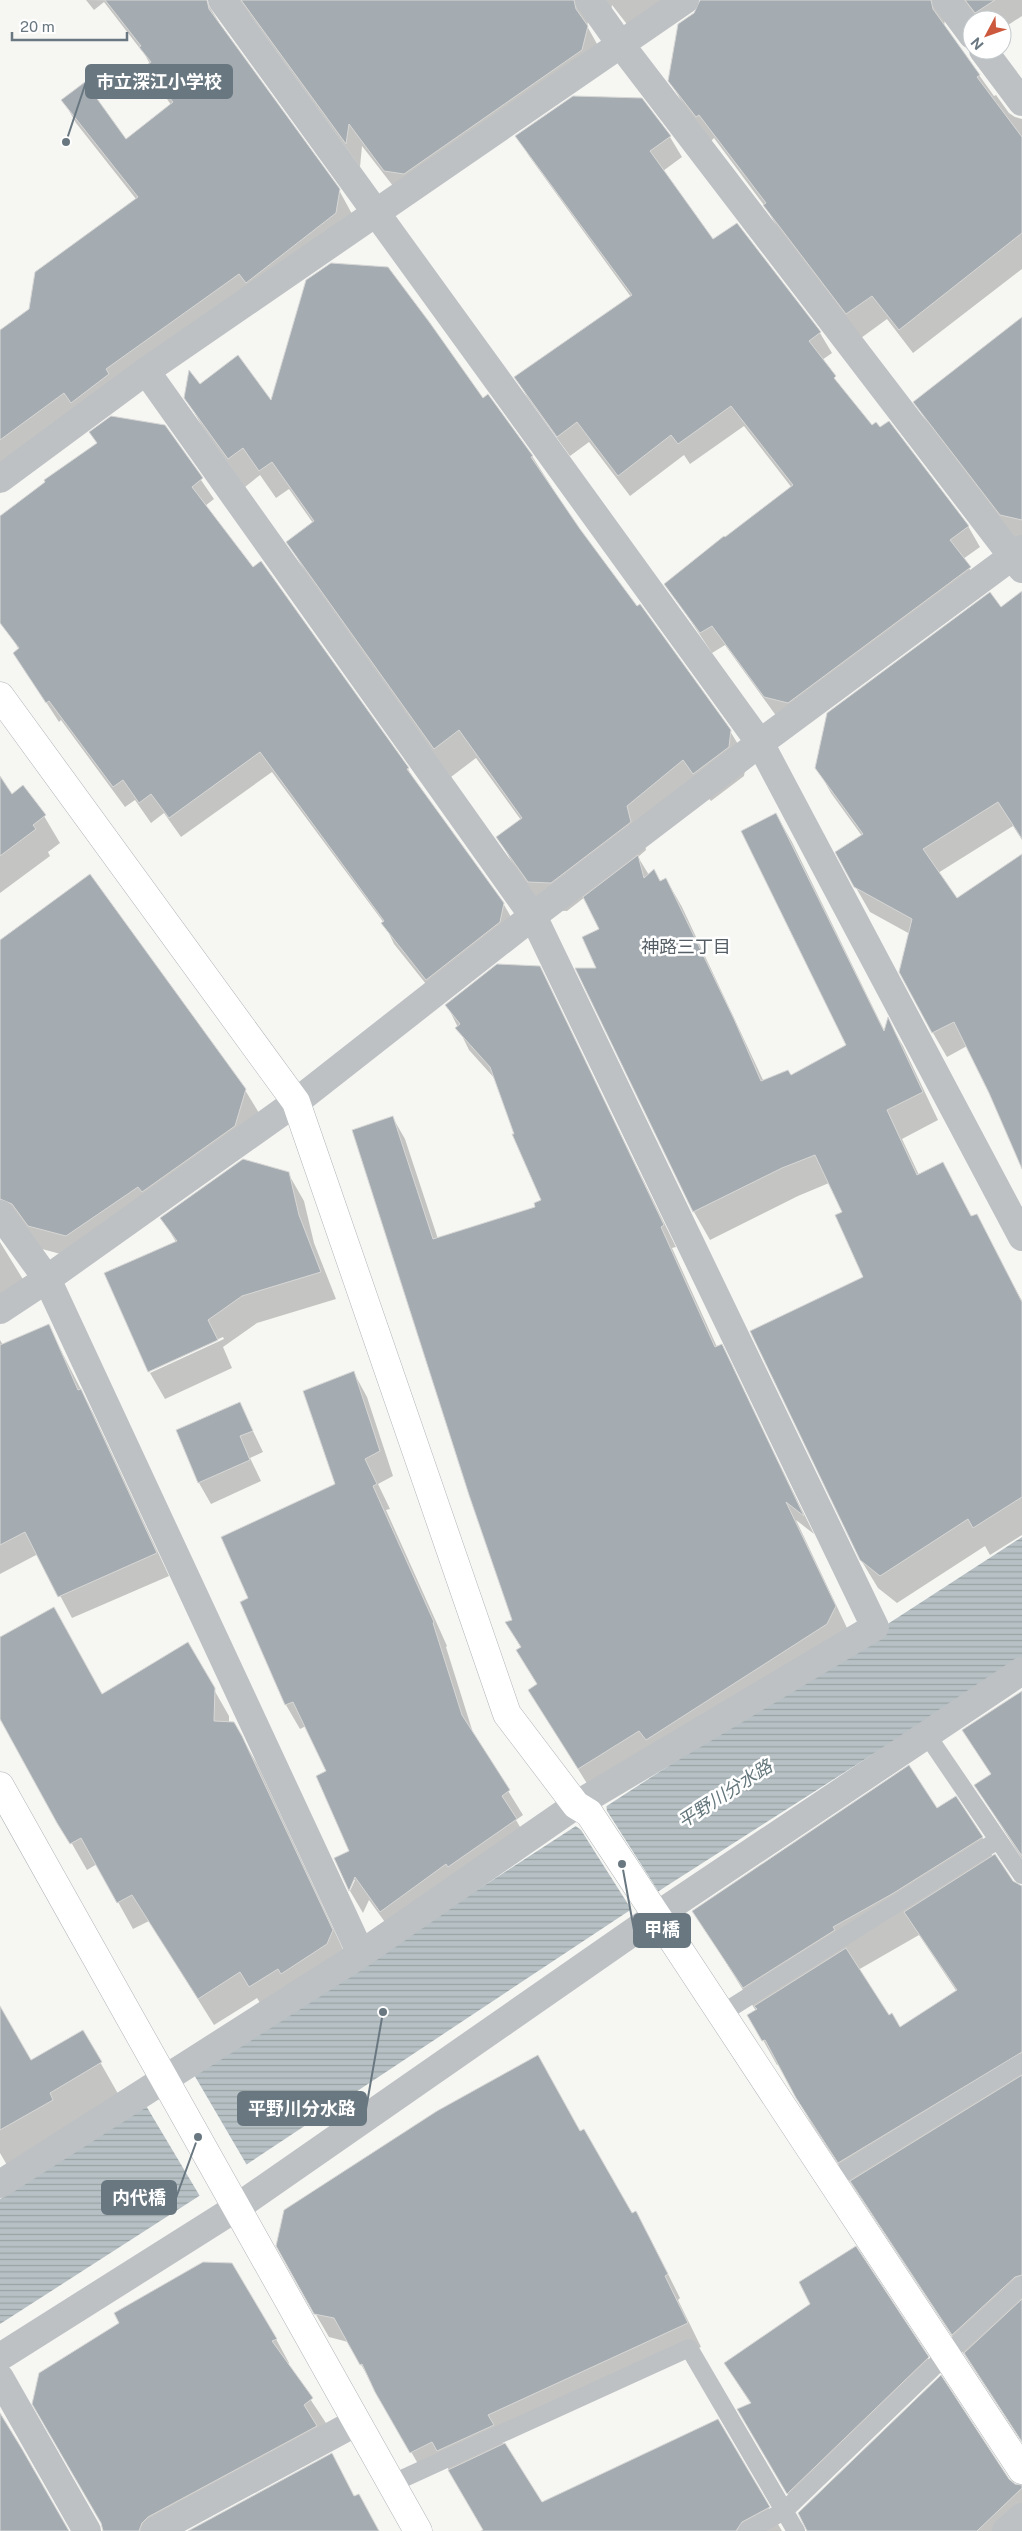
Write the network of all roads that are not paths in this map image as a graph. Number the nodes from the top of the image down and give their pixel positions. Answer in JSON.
{"nodes":[{"id":1,"x":222,"y":0,"type":"edge"},
{"id":2,"x":590,"y":0,"type":"edge"},
{"id":3,"x":685,"y":0,"type":"edge"},
{"id":4,"x":946,"y":0,"type":"edge"},
{"id":5,"x":962,"y":22,"type":"edge"},
{"id":6,"x":620,"y":45,"type":"junction"},
{"id":7,"x":990,"y":60,"type":"edge"},
{"id":8,"x":1022,"y":102,"type":"edge"},
{"id":9,"x":375,"y":212,"type":"junction"},
{"id":10,"x":146,"y":371,"type":"junction"},
{"id":11,"x":0,"y":479,"type":"edge"},
{"id":12,"x":1019,"y":558,"type":"edge"},
{"id":13,"x":0,"y":696,"type":"edge"},
{"id":14,"x":760,"y":743,"type":"junction"},
{"id":15,"x":533,"y":916,"type":"junction"},
{"id":16,"x":296,"y":1102,"type":"junction"},
{"id":17,"x":0,"y":1214,"type":"edge"},
{"id":18,"x":1022,"y":1237,"type":"edge"},
{"id":19,"x":47,"y":1279,"type":"junction"},
{"id":20,"x":0,"y":1310,"type":"edge"},
{"id":21,"x":1022,"y":1671,"type":"edge"},
{"id":22,"x":927,"y":1734,"type":"junction"},
{"id":23,"x":0,"y":1786,"type":"edge"},
{"id":24,"x":583,"y":1809,"type":"junction"},
{"id":25,"x":998,"y":1840,"type":"junction"},
{"id":26,"x":1022,"y":1875,"type":"edge"},
{"id":27,"x":653,"y":1911,"type":"junction"},
{"id":28,"x":361,"y":1954,"type":"junction"},
{"id":29,"x":721,"y":2014,"type":"junction"},
{"id":30,"x":1022,"y":2063,"type":"edge"},
{"id":31,"x":166,"y":2083,"type":"junction"},
{"id":32,"x":831,"y":2180,"type":"junction"},
{"id":33,"x":0,"y":2184,"type":"edge"},
{"id":34,"x":230,"y":2198,"type":"junction"},
{"id":35,"x":1022,"y":2285,"type":"edge"},
{"id":36,"x":946,"y":2355,"type":"junction"},
{"id":37,"x":0,"y":2357,"type":"edge"},
{"id":38,"x":0,"y":2378,"type":"edge"},
{"id":39,"x":355,"y":2423,"type":"junction"},
{"id":40,"x":1022,"y":2470,"type":"edge"},
{"id":41,"x":391,"y":2484,"type":"junction"},
{"id":42,"x":784,"y":2511,"type":"junction"},
{"id":43,"x":1022,"y":2517,"type":"edge"},
{"id":44,"x":87,"y":2531,"type":"edge"},
{"id":45,"x":155,"y":2531,"type":"edge"},
{"id":46,"x":418,"y":2531,"type":"edge"},
{"id":47,"x":747,"y":2531,"type":"edge"},
{"id":48,"x":796,"y":2531,"type":"edge"},
{"id":49,"x":1006,"y":2531,"type":"edge"}],
"edges":[{"from":1,"to":9,"type":"street"},
{"from":2,"to":6,"type":"street"},
{"from":3,"to":6,"type":"street"},
{"from":4,"to":5,"type":"street"},
{"from":6,"to":9,"type":"street"},
{"from":6,"to":12,"type":"street"},
{"from":7,"to":8,"type":"street"},
{"from":9,"to":10,"type":"street"},
{"from":9,"to":14,"type":"street"},
{"from":10,"to":11,"type":"street"},
{"from":10,"to":15,"type":"street"},
{"from":12,"to":14,"type":"street"},
{"from":13,"to":16,"type":"street"},
{"from":14,"to":15,"type":"street"},
{"from":14,"to":18,"type":"street"},
{"from":15,"to":16,"type":"street"},
{"from":15,"to":24,"type":"street"},
{"from":16,"to":19,"type":"street"},
{"from":16,"to":24,"type":"street"},
{"from":17,"to":19,"type":"street"},
{"from":19,"to":20,"type":"street"},
{"from":19,"to":28,"type":"street"},
{"from":21,"to":22,"type":"street"},
{"from":22,"to":25,"type":"lane"},
{"from":22,"to":27,"type":"street"},
{"from":23,"to":31,"type":"street"},
{"from":24,"to":27,"type":"street"},
{"from":24,"to":28,"type":"street"},
{"from":25,"to":26,"type":"lane"},
{"from":25,"to":29,"type":"lane"},
{"from":27,"to":29,"type":"street"},
{"from":27,"to":34,"type":"street"},
{"from":28,"to":31,"type":"street"},
{"from":29,"to":32,"type":"street"},
{"from":30,"to":32,"type":"lane"},
{"from":31,"to":33,"type":"street"},
{"from":31,"to":34,"type":"street"},
{"from":32,"to":36,"type":"street"},
{"from":34,"to":37,"type":"street"},
{"from":34,"to":39,"type":"street"},
{"from":35,"to":36,"type":"lane"},
{"from":36,"to":40,"type":"street"},
{"from":36,"to":42,"type":"lane"},
{"from":38,"to":44,"type":"street"},
{"from":39,"to":41,"type":"street"},
{"from":39,"to":45,"type":"street"},
{"from":41,"to":42,"type":"lane"},
{"from":41,"to":46,"type":"street"},
{"from":42,"to":47,"type":"lane"},
{"from":42,"to":48,"type":"lane"},
{"from":43,"to":49,"type":"street"}]}
